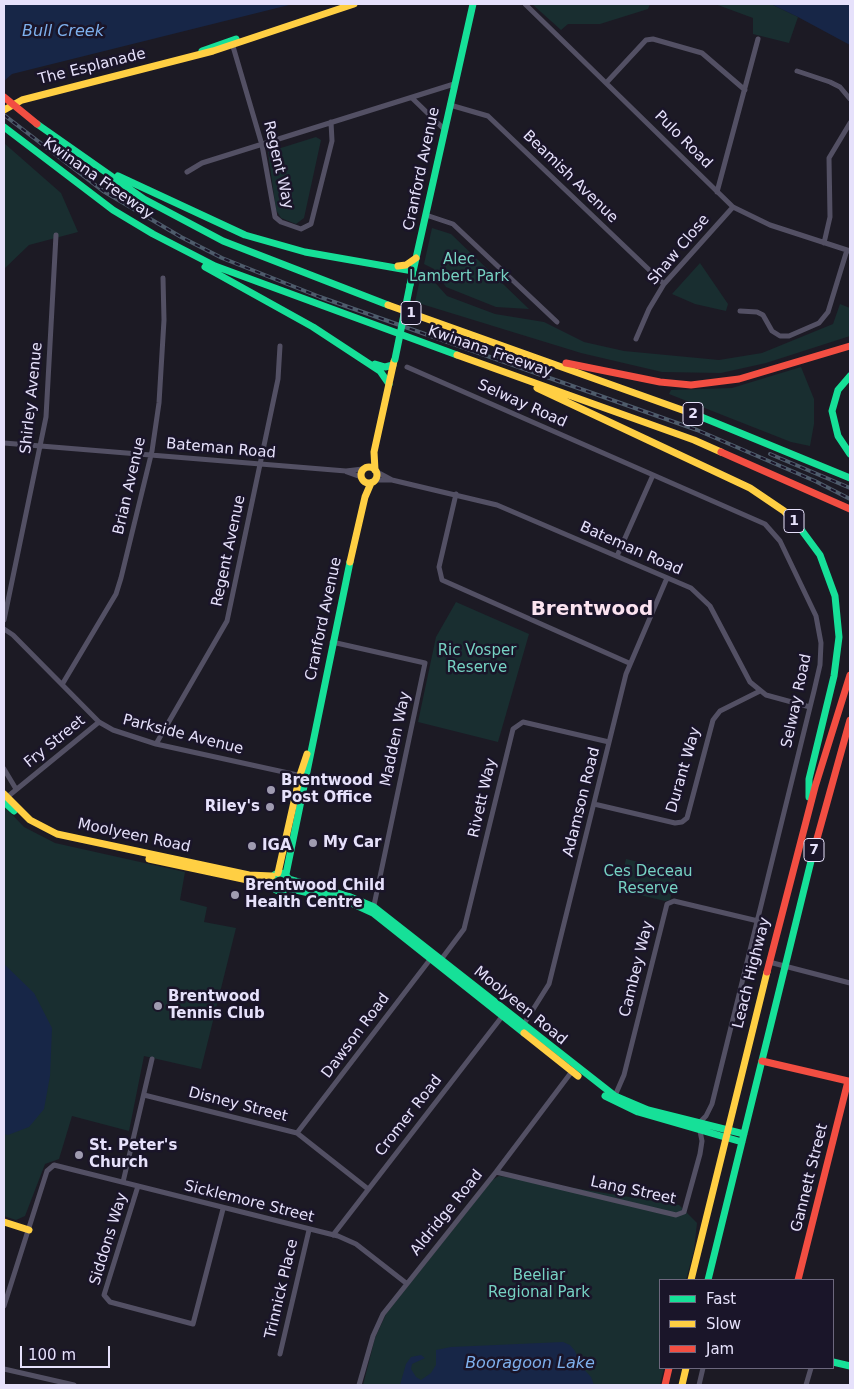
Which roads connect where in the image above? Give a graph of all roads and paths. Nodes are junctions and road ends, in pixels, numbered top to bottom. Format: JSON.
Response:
{"nodes":[{"id":1,"x":354,"y":4,"type":"edge"},
{"id":2,"x":525,"y":4,"type":"edge"},
{"id":3,"x":471,"y":6,"type":"edge"},
{"id":4,"x":758,"y":39,"type":"dead end"},
{"id":5,"x":232,"y":42,"type":"junction"},
{"id":6,"x":797,"y":71,"type":"dead end"},
{"id":7,"x":607,"y":82,"type":"junction"},
{"id":8,"x":454,"y":84,"type":"junction"},
{"id":9,"x":745,"y":90,"type":"junction"},
{"id":10,"x":4,"y":97,"type":"edge"},
{"id":11,"x":412,"y":98,"type":"junction"},
{"id":12,"x":850,"y":100,"type":"edge"},
{"id":13,"x":450,"y":105,"type":"junction"},
{"id":14,"x":4,"y":110,"type":"edge"},
{"id":15,"x":331,"y":122,"type":"junction"},
{"id":16,"x":850,"y":123,"type":"edge"},
{"id":17,"x":4,"y":127,"type":"edge"},
{"id":18,"x":444,"y":130,"type":"junction"},
{"id":19,"x":25,"y":144,"type":"junction"},
{"id":20,"x":262,"y":145,"type":"junction"},
{"id":21,"x":96,"y":165,"type":"junction"},
{"id":22,"x":188,"y":172,"type":"dead end"},
{"id":23,"x":717,"y":192,"type":"junction"},
{"id":24,"x":733,"y":207,"type":"junction"},
{"id":25,"x":426,"y":215,"type":"junction"},
{"id":26,"x":56,"y":235,"type":"dead end"},
{"id":27,"x":824,"y":242,"type":"junction"},
{"id":28,"x":848,"y":250,"type":"edge"},
{"id":29,"x":416,"y":258,"type":"junction"},
{"id":30,"x":390,"y":267,"type":"junction"},
{"id":31,"x":414,"y":271,"type":"junction"},
{"id":32,"x":163,"y":278,"type":"dead end"},
{"id":33,"x":664,"y":284,"type":"junction"},
{"id":34,"x":740,"y":311,"type":"dead end"},
{"id":35,"x":557,"y":322,"type":"dead end"},
{"id":36,"x":636,"y":339,"type":"dead end"},
{"id":37,"x":280,"y":346,"type":"dead end"},
{"id":38,"x":850,"y":346,"type":"edge"},
{"id":39,"x":534,"y":356,"type":"junction"},
{"id":40,"x":369,"y":362,"type":"junction"},
{"id":41,"x":394,"y":362,"type":"junction"},
{"id":42,"x":407,"y":367,"type":"dead end"},
{"id":43,"x":510,"y":374,"type":"junction"},
{"id":44,"x":850,"y":376,"type":"edge"},
{"id":45,"x":389,"y":384,"type":"junction"},
{"id":46,"x":4,"y":443,"type":"edge"},
{"id":47,"x":42,"y":447,"type":"junction"},
{"id":48,"x":374,"y":452,"type":"junction"},
{"id":49,"x":850,"y":454,"type":"edge"},
{"id":50,"x":151,"y":455,"type":"junction"},
{"id":51,"x":260,"y":464,"type":"junction"},
{"id":52,"x":376,"y":471,"type":"junction"},
{"id":53,"x":653,"y":475,"type":"junction"},
{"id":54,"x":367,"y":476,"type":"junction"},
{"id":55,"x":850,"y":478,"type":"edge"},
{"id":56,"x":392,"y":480,"type":"junction"},
{"id":57,"x":456,"y":494,"type":"junction"},
{"id":58,"x":850,"y":509,"type":"edge"},
{"id":59,"x":617,"y":556,"type":"junction"},
{"id":60,"x":667,"y":578,"type":"junction"},
{"id":61,"x":4,"y":620,"type":"edge"},
{"id":62,"x":4,"y":629,"type":"edge"},
{"id":63,"x":332,"y":642,"type":"junction"},
{"id":64,"x":629,"y":663,"type":"junction"},
{"id":65,"x":850,"y":675,"type":"edge"},
{"id":66,"x":62,"y":683,"type":"junction"},
{"id":67,"x":760,"y":691,"type":"junction"},
{"id":68,"x":848,"y":691,"type":"edge"},
{"id":69,"x":810,"y":707,"type":"junction"},
{"id":70,"x":850,"y":720,"type":"edge"},
{"id":71,"x":99,"y":722,"type":"junction"},
{"id":72,"x":848,"y":732,"type":"edge"},
{"id":73,"x":609,"y":742,"type":"junction"},
{"id":74,"x":156,"y":744,"type":"junction"},
{"id":75,"x":4,"y":769,"type":"edge"},
{"id":76,"x":302,"y":776,"type":"junction"},
{"id":77,"x":16,"y":789,"type":"junction"},
{"id":78,"x":5,"y":798,"type":"edge"},
{"id":79,"x":594,"y":804,"type":"junction"},
{"id":80,"x":810,"y":806,"type":"junction"},
{"id":81,"x":275,"y":874,"type":"junction"},
{"id":82,"x":287,"y":876,"type":"junction"},
{"id":83,"x":271,"y":885,"type":"junction"},
{"id":84,"x":287,"y":888,"type":"junction"},
{"id":85,"x":373,"y":910,"type":"junction"},
{"id":86,"x":758,"y":921,"type":"junction"},
{"id":87,"x":432,"y":956,"type":"junction"},
{"id":88,"x":439,"y":962,"type":"junction"},
{"id":89,"x":769,"y":962,"type":"junction"},
{"id":90,"x":785,"y":967,"type":"junction"},
{"id":91,"x":850,"y":983,"type":"edge"},
{"id":92,"x":504,"y":1014,"type":"junction"},
{"id":93,"x":521,"y":1027,"type":"junction"},
{"id":94,"x":152,"y":1059,"type":"dead end"},
{"id":95,"x":762,"y":1060,"type":"junction"},
{"id":96,"x":574,"y":1069,"type":"junction"},
{"id":97,"x":849,"y":1082,"type":"edge"},
{"id":98,"x":144,"y":1095,"type":"junction"},
{"id":99,"x":613,"y":1098,"type":"junction"},
{"id":100,"x":699,"y":1123,"type":"junction"},
{"id":101,"x":728,"y":1130,"type":"junction"},
{"id":102,"x":700,"y":1131,"type":"junction"},
{"id":103,"x":297,"y":1133,"type":"junction"},
{"id":104,"x":744,"y":1134,"type":"junction"},
{"id":105,"x":726,"y":1138,"type":"junction"},
{"id":106,"x":742,"y":1142,"type":"junction"},
{"id":107,"x":496,"y":1172,"type":"junction"},
{"id":108,"x":123,"y":1182,"type":"junction"},
{"id":109,"x":138,"y":1186,"type":"junction"},
{"id":110,"x":368,"y":1189,"type":"junction"},
{"id":111,"x":224,"y":1209,"type":"junction"},
{"id":112,"x":4,"y":1222,"type":"edge"},
{"id":113,"x":28,"y":1230,"type":"junction"},
{"id":114,"x":309,"y":1230,"type":"junction"},
{"id":115,"x":333,"y":1235,"type":"junction"},
{"id":116,"x":691,"y":1279,"type":"edge"},
{"id":117,"x":708,"y":1279,"type":"edge"},
{"id":118,"x":798,"y":1279,"type":"edge"},
{"id":119,"x":406,"y":1283,"type":"junction"},
{"id":120,"x":4,"y":1306,"type":"edge"},
{"id":121,"x":280,"y":1354,"type":"dead end"},
{"id":122,"x":834,"y":1362,"type":"edge"},
{"id":123,"x":850,"y":1366,"type":"edge"},
{"id":124,"x":4,"y":1369,"type":"edge"},
{"id":125,"x":669,"y":1369,"type":"edge"},
{"id":126,"x":686,"y":1369,"type":"edge"},
{"id":127,"x":703,"y":1369,"type":"edge"},
{"id":128,"x":811,"y":1369,"type":"edge"},
{"id":129,"x":74,"y":1385,"type":"edge"},
{"id":130,"x":359,"y":1385,"type":"edge"},
{"id":131,"x":665,"y":1385,"type":"edge"},
{"id":132,"x":682,"y":1385,"type":"edge"},
{"id":133,"x":698,"y":1385,"type":"edge"},
{"id":134,"x":806,"y":1385,"type":"edge"}],
"edges":[{"from":1,"to":5,"type":"main road","name":"The Esplanade"},
{"from":2,"to":7,"type":"street","name":"Pulo Road"},
{"from":3,"to":8,"type":"main road","name":"Cranford Avenue"},
{"from":4,"to":9,"type":"street"},
{"from":5,"to":14,"type":"main road","name":"The Esplanade"},
{"from":5,"to":20,"type":"street","name":"Regent Way"},
{"from":6,"to":12,"type":"street"},
{"from":7,"to":9,"type":"street"},
{"from":7,"to":23,"type":"street","name":"Pulo Road"},
{"from":8,"to":11,"type":"street"},
{"from":8,"to":13,"type":"main road","name":"Cranford Avenue"},
{"from":9,"to":23,"type":"street"},
{"from":10,"to":21,"type":"main road","name":"Kwinana Freeway","number":"1","bridge":true},
{"from":11,"to":15,"type":"street"},
{"from":11,"to":18,"type":"street"},
{"from":13,"to":18,"type":"main road","name":"Cranford Avenue"},
{"from":13,"to":33,"type":"street","name":"Beamish Avenue"},
{"from":15,"to":20,"type":"street"},
{"from":15,"to":20,"type":"street","name":"Regent Way"},
{"from":16,"to":27,"type":"street"},
{"from":17,"to":19,"type":"main road","name":"Kwinana Freeway","number":"1"},
{"from":18,"to":25,"type":"main road","name":"Cranford Avenue"},
{"from":19,"to":40,"type":"main road"},
{"from":19,"to":43,"type":"main road","name":"Kwinana Freeway","number":"1"},
{"from":20,"to":22,"type":"street"},
{"from":21,"to":30,"type":"main road"},
{"from":21,"to":39,"type":"main road","name":"Kwinana Freeway","number":"1"},
{"from":23,"to":24,"type":"street","name":"Pulo Road"},
{"from":24,"to":27,"type":"street","name":"Pulo Road"},
{"from":24,"to":33,"type":"street","name":"Shaw Close"},
{"from":25,"to":29,"type":"main road","name":"Cranford Avenue"},
{"from":25,"to":35,"type":"street"},
{"from":26,"to":47,"type":"street","name":"Shirley Avenue"},
{"from":27,"to":28,"type":"street","name":"Pulo Road"},
{"from":28,"to":34,"type":"street"},
{"from":29,"to":30,"type":"main road"},
{"from":29,"to":31,"type":"main road","name":"Cranford Avenue"},
{"from":30,"to":31,"type":"main road"},
{"from":31,"to":41,"type":"main road","name":"Cranford Avenue","bridge":true},
{"from":32,"to":50,"type":"street","name":"Brian Avenue"},
{"from":33,"to":36,"type":"street","name":"Shaw Close"},
{"from":37,"to":51,"type":"street","name":"Regent Avenue"},
{"from":38,"to":39,"type":"main road","number":"1"},
{"from":39,"to":55,"type":"main road","name":"Kwinana Freeway","number":"2"},
{"from":40,"to":41,"type":"main road"},
{"from":40,"to":45,"type":"main road"},
{"from":41,"to":45,"type":"main road","name":"Cranford Avenue"},
{"from":42,"to":53,"type":"street","name":"Selway Road"},
{"from":43,"to":58,"type":"main road","name":"Kwinana Freeway","number":"2"},
{"from":43,"to":80,"type":"main road","number":"1"},
{"from":44,"to":49,"type":"main road"},
{"from":45,"to":48,"type":"main road","name":"Cranford Avenue"},
{"from":46,"to":47,"type":"street","name":"Bateman Road"},
{"from":47,"to":50,"type":"street","name":"Bateman Road"},
{"from":47,"to":61,"type":"street","name":"Shirley Avenue"},
{"from":48,"to":52,"type":"main road","name":"Cranford Avenue"},
{"from":48,"to":54,"type":"main road","name":"Cranford Avenue"},
{"from":50,"to":51,"type":"street","name":"Bateman Road"},
{"from":50,"to":66,"type":"street","name":"Brian Avenue"},
{"from":51,"to":54,"type":"street","name":"Bateman Road"},
{"from":51,"to":74,"type":"street","name":"Regent Avenue"},
{"from":52,"to":54,"type":"main road"},
{"from":52,"to":54,"type":"main road","name":"Cranford Avenue"},
{"from":52,"to":56,"type":"street","name":"Bateman Road"},
{"from":53,"to":59,"type":"street"},
{"from":53,"to":69,"type":"street","name":"Selway Road"},
{"from":54,"to":56,"type":"street","name":"Bateman Road"},
{"from":54,"to":63,"type":"main road","name":"Cranford Avenue"},
{"from":56,"to":57,"type":"street","name":"Bateman Road"},
{"from":57,"to":59,"type":"street","name":"Bateman Road"},
{"from":57,"to":64,"type":"street"},
{"from":59,"to":60,"type":"street","name":"Bateman Road"},
{"from":60,"to":64,"type":"street","name":"Adamson Road"},
{"from":60,"to":67,"type":"street","name":"Bateman Road"},
{"from":62,"to":66,"type":"street","name":"Parkside Avenue"},
{"from":63,"to":76,"type":"main road","name":"Cranford Avenue"},
{"from":63,"to":85,"type":"street","name":"Madden Way"},
{"from":64,"to":73,"type":"street","name":"Adamson Road"},
{"from":65,"to":68,"type":"main road","name":"Leach Highway","number":"7"},
{"from":66,"to":71,"type":"street","name":"Parkside Avenue"},
{"from":67,"to":69,"type":"street","name":"Bateman Road"},
{"from":67,"to":79,"type":"street","name":"Durant Way"},
{"from":68,"to":80,"type":"main road","name":"Leach Highway","number":"7"},
{"from":69,"to":86,"type":"street","name":"Selway Road"},
{"from":70,"to":72,"type":"main road","name":"Leach Highway","number":"7"},
{"from":71,"to":74,"type":"street","name":"Parkside Avenue"},
{"from":71,"to":77,"type":"street","name":"Fry Street"},
{"from":72,"to":90,"type":"main road","name":"Leach Highway","number":"7"},
{"from":73,"to":79,"type":"street","name":"Adamson Road"},
{"from":73,"to":88,"type":"street","name":"Rivett Way"},
{"from":74,"to":76,"type":"street","name":"Parkside Avenue"},
{"from":75,"to":77,"type":"street"},
{"from":76,"to":81,"type":"main road","name":"Cranford Avenue"},
{"from":76,"to":82,"type":"main road","name":"Cranford Avenue"},
{"from":77,"to":78,"type":"street","name":"Fry Street"},
{"from":78,"to":81,"type":"main road","name":"Moolyeen Road"},
{"from":78,"to":83,"type":"main road","name":"Moolyeen Road"},
{"from":79,"to":93,"type":"street","name":"Adamson Road"},
{"from":80,"to":89,"type":"main road","name":"Leach Highway","number":"7"},
{"from":81,"to":82,"type":"main road","name":"Moolyeen Road"},
{"from":81,"to":83,"type":"main road"},
{"from":82,"to":84,"type":"main road"},
{"from":82,"to":85,"type":"main road","name":"Moolyeen Road"},
{"from":83,"to":84,"type":"main road","name":"Moolyeen Road"},
{"from":84,"to":85,"type":"main road","name":"Moolyeen Road"},
{"from":85,"to":87,"type":"main road","name":"Moolyeen Road"},
{"from":86,"to":99,"type":"street","name":"Cambey Way"},
{"from":86,"to":100,"type":"street","name":"Selway Road"},
{"from":87,"to":88,"type":"main road","name":"Moolyeen Road"},
{"from":87,"to":103,"type":"street","name":"Dawson Road"},
{"from":88,"to":92,"type":"main road","name":"Moolyeen Road"},
{"from":89,"to":90,"type":"street"},
{"from":89,"to":101,"type":"main road","name":"Leach Highway","number":"7"},
{"from":90,"to":91,"type":"street"},
{"from":90,"to":95,"type":"main road","name":"Leach Highway","number":"7"},
{"from":92,"to":93,"type":"main road","name":"Moolyeen Road"},
{"from":92,"to":110,"type":"street","name":"Cromer Road"},
{"from":93,"to":96,"type":"main road","name":"Moolyeen Road"},
{"from":94,"to":98,"type":"street"},
{"from":95,"to":97,"type":"main road"},
{"from":95,"to":104,"type":"main road","name":"Leach Highway","number":"7"},
{"from":96,"to":99,"type":"main road","name":"Moolyeen Road"},
{"from":96,"to":107,"type":"street","name":"Aldridge Road"},
{"from":97,"to":118,"type":"main road","name":"Gannett Street"},
{"from":98,"to":103,"type":"street","name":"Disney Street"},
{"from":98,"to":108,"type":"street"},
{"from":99,"to":100,"type":"main road","name":"Moolyeen Road"},
{"from":99,"to":102,"type":"main road","name":"Moolyeen Road"},
{"from":100,"to":101,"type":"main road","name":"Moolyeen Road"},
{"from":101,"to":104,"type":"main road","name":"Moolyeen Road"},
{"from":101,"to":105,"type":"main road","name":"Leach Highway","number":"7"},
{"from":102,"to":105,"type":"main road","name":"Moolyeen Road"},
{"from":102,"to":107,"type":"street","name":"Lang Street"},
{"from":103,"to":110,"type":"street","name":"Disney Street"},
{"from":104,"to":106,"type":"main road","name":"Leach Highway","number":"7"},
{"from":105,"to":106,"type":"main road","name":"Moolyeen Road"},
{"from":105,"to":116,"type":"main road","name":"Leach Highway","number":"7"},
{"from":106,"to":117,"type":"main road","name":"Leach Highway","number":"7"},
{"from":107,"to":119,"type":"street","name":"Aldridge Road"},
{"from":108,"to":109,"type":"street","name":"Sicklemore Street"},
{"from":108,"to":113,"type":"street","name":"Sicklemore Street"},
{"from":109,"to":111,"type":"street","name":"Sicklemore Street"},
{"from":109,"to":111,"type":"street","name":"Siddons Way"},
{"from":110,"to":115,"type":"street","name":"Cromer Road"},
{"from":111,"to":114,"type":"street","name":"Sicklemore Street"},
{"from":112,"to":113,"type":"main road"},
{"from":113,"to":120,"type":"street"},
{"from":114,"to":115,"type":"street","name":"Sicklemore Street"},
{"from":114,"to":121,"type":"street","name":"Trinnick Place"},
{"from":115,"to":119,"type":"street","name":"Sicklemore Street"},
{"from":119,"to":130,"type":"street","name":"Aldridge Road"},
{"from":122,"to":123,"type":"main road"},
{"from":124,"to":129,"type":"street"},
{"from":125,"to":131,"type":"main road"},
{"from":126,"to":132,"type":"main road"},
{"from":127,"to":133,"type":"street"},
{"from":128,"to":134,"type":"street"}]}
